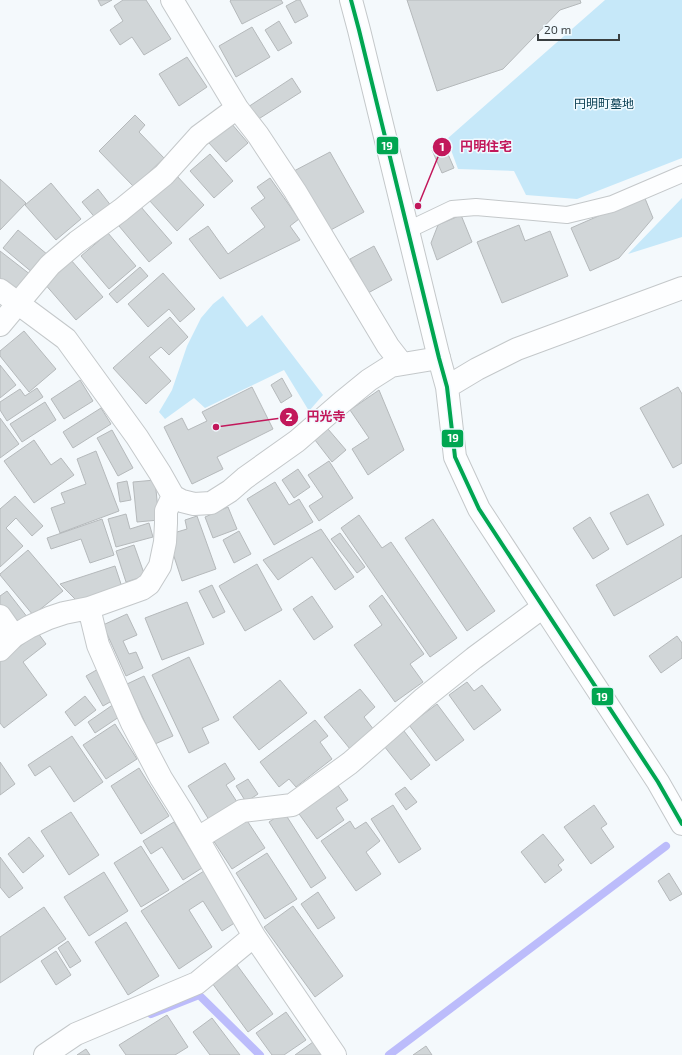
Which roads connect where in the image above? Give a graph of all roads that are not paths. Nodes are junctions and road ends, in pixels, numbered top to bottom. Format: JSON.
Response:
{"nodes":[{"id":1,"x":172,"y":0,"type":"edge"},
{"id":2,"x":351,"y":0,"type":"edge"},
{"id":3,"x":237,"y":108,"type":"junction"},
{"id":4,"x":682,"y":174,"type":"edge"},
{"id":5,"x":408,"y":230,"type":"junction"},
{"id":6,"x":682,"y":288,"type":"edge"},
{"id":7,"x":0,"y":290,"type":"edge"},
{"id":8,"x":19,"y":303,"type":"junction"},
{"id":9,"x":0,"y":325,"type":"edge"},
{"id":10,"x":439,"y":358,"type":"junction"},
{"id":11,"x":402,"y":364,"type":"junction"},
{"id":12,"x":447,"y":387,"type":"junction"},
{"id":13,"x":173,"y":496,"type":"junction"},
{"id":14,"x":543,"y":607,"type":"junction"},
{"id":15,"x":89,"y":608,"type":"junction"},
{"id":16,"x":0,"y":616,"type":"edge"},
{"id":17,"x":7,"y":643,"type":"edge"},
{"id":18,"x":682,"y":824,"type":"edge"},
{"id":19,"x":198,"y":838,"type":"junction"},
{"id":20,"x":254,"y":936,"type":"junction"},
{"id":21,"x":45,"y":1055,"type":"edge"},
{"id":22,"x":335,"y":1055,"type":"edge"}],
"edges":[{"from":1,"to":3,"type":"street"},
{"from":2,"to":5,"type":"street"},
{"from":3,"to":8,"type":"street"},
{"from":3,"to":11,"type":"street"},
{"from":4,"to":5,"type":"lane"},
{"from":5,"to":10,"type":"street"},
{"from":6,"to":12,"type":"street"},
{"from":7,"to":8,"type":"street"},
{"from":8,"to":9,"type":"street"},
{"from":8,"to":13,"type":"street"},
{"from":10,"to":11,"type":"street"},
{"from":10,"to":12,"type":"street"},
{"from":11,"to":13,"type":"street"},
{"from":12,"to":14,"type":"street"},
{"from":13,"to":15,"type":"street"},
{"from":14,"to":18,"type":"street"},
{"from":14,"to":19,"type":"street"},
{"from":15,"to":17,"type":"street"},
{"from":15,"to":19,"type":"street"},
{"from":16,"to":17,"type":"street"},
{"from":19,"to":20,"type":"street"},
{"from":20,"to":21,"type":"street"},
{"from":20,"to":22,"type":"street"}]}
